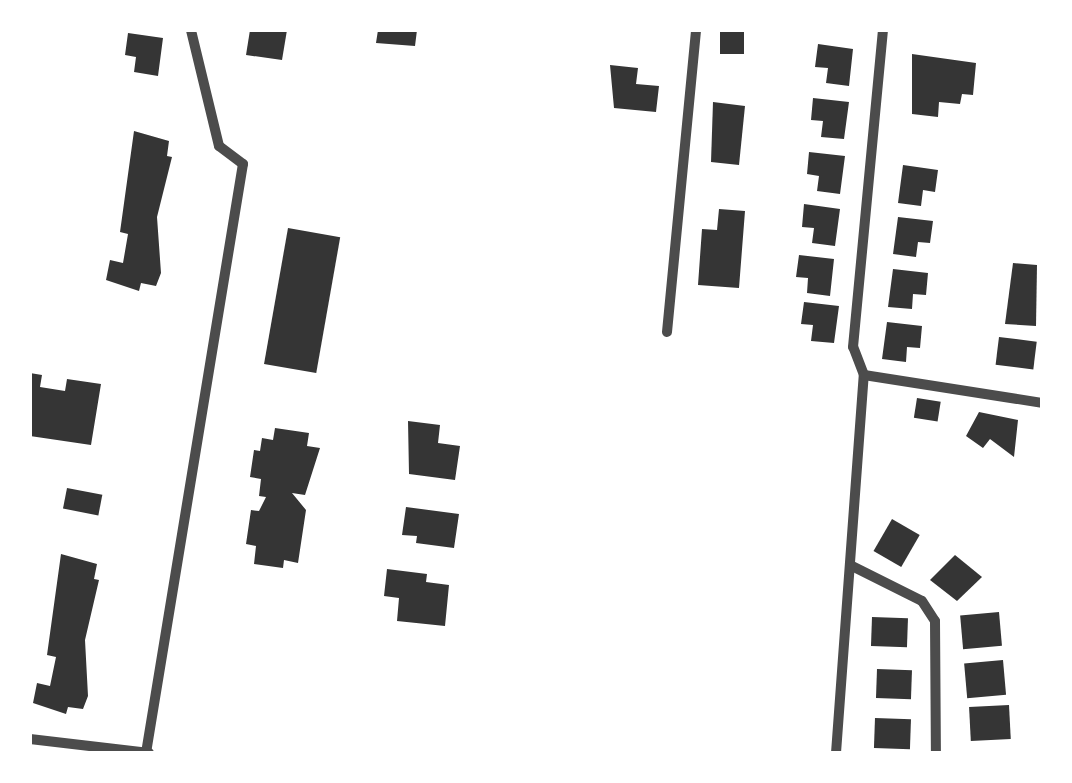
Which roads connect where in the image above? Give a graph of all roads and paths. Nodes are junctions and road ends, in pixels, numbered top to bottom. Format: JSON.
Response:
{"nodes":[{"id":1,"x":191,"y":30,"type":"edge"},
{"id":2,"x":696,"y":30,"type":"edge"},
{"id":3,"x":883,"y":30,"type":"edge"},
{"id":4,"x":668,"y":332,"type":"dead end"},
{"id":5,"x":864,"y":376,"type":"junction"},
{"id":6,"x":1042,"y":403,"type":"edge"},
{"id":7,"x":850,"y":565,"type":"junction"},
{"id":8,"x":30,"y":739,"type":"edge"},
{"id":9,"x":148,"y":753,"type":"edge"},
{"id":10,"x":836,"y":753,"type":"edge"},
{"id":11,"x":936,"y":753,"type":"edge"}],
"edges":[{"from":1,"to":9,"type":"street"},
{"from":2,"to":4,"type":"street"},
{"from":3,"to":5,"type":"street"},
{"from":5,"to":6,"type":"street"},
{"from":5,"to":7,"type":"street"},
{"from":7,"to":10,"type":"street"},
{"from":7,"to":11,"type":"street"},
{"from":8,"to":9,"type":"street"}]}
